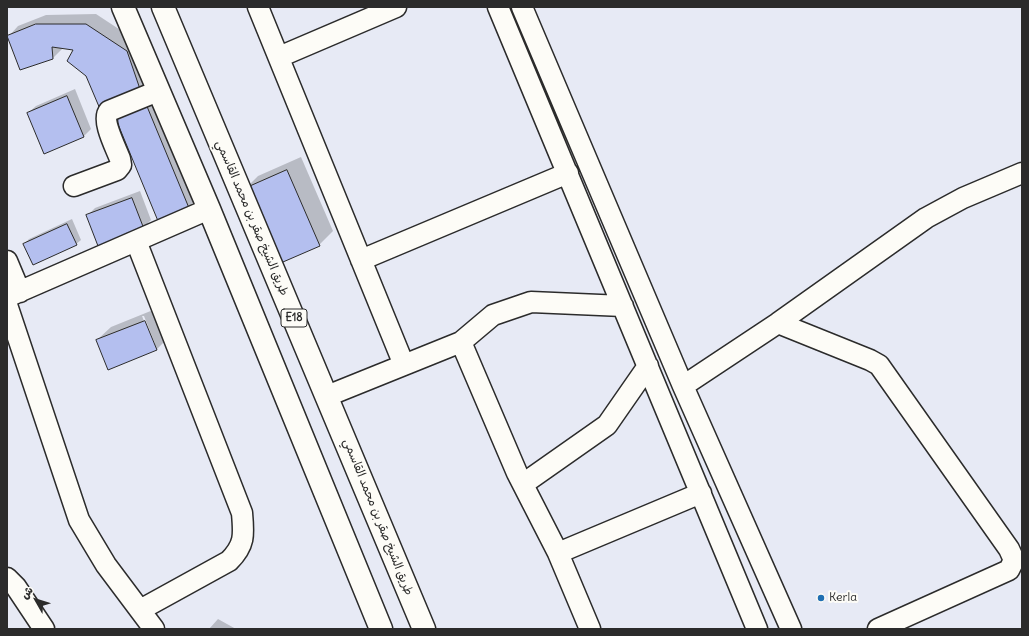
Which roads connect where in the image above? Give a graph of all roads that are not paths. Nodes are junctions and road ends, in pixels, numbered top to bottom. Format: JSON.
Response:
{"nodes":[{"id":1,"x":123,"y":7,"type":"edge"},
{"id":2,"x":163,"y":7,"type":"edge"},
{"id":3,"x":258,"y":7,"type":"edge"},
{"id":4,"x":396,"y":7,"type":"edge"},
{"id":5,"x":498,"y":7,"type":"edge"},
{"id":6,"x":522,"y":7,"type":"edge"},
{"id":7,"x":278,"y":57,"type":"junction"},
{"id":8,"x":158,"y":90,"type":"junction"},
{"id":9,"x":568,"y":173,"type":"junction"},
{"id":10,"x":1022,"y":173,"type":"edge"},
{"id":11,"x":74,"y":186,"type":"dead end"},
{"id":12,"x":209,"y":210,"type":"junction"},
{"id":13,"x":136,"y":241,"type":"junction"},
{"id":14,"x":361,"y":260,"type":"junction"},
{"id":15,"x":7,"y":261,"type":"edge"},
{"id":16,"x":11,"y":298,"type":"edge"},
{"id":17,"x":623,"y":306,"type":"junction"},
{"id":18,"x":778,"y":323,"type":"junction"},
{"id":19,"x":462,"y":342,"type":"junction"},
{"id":20,"x":404,"y":365,"type":"junction"},
{"id":21,"x":648,"y":366,"type":"junction"},
{"id":22,"x":683,"y":386,"type":"junction"},
{"id":23,"x":328,"y":396,"type":"junction"},
{"id":24,"x":523,"y":484,"type":"junction"},
{"id":25,"x":700,"y":494,"type":"junction"},
{"id":26,"x":558,"y":553,"type":"junction"},
{"id":27,"x":7,"y":578,"type":"edge"},
{"id":28,"x":140,"y":610,"type":"junction"},
{"id":29,"x":913,"y":622,"type":"edge"},
{"id":30,"x":44,"y":629,"type":"edge"},
{"id":31,"x":154,"y":629,"type":"edge"},
{"id":32,"x":381,"y":629,"type":"edge"},
{"id":33,"x":424,"y":629,"type":"edge"},
{"id":34,"x":590,"y":629,"type":"edge"},
{"id":35,"x":756,"y":629,"type":"edge"},
{"id":36,"x":791,"y":629,"type":"edge"},
{"id":37,"x":878,"y":629,"type":"edge"}],
"edges":[{"from":1,"to":8,"type":"highway"},
{"from":2,"to":23,"type":"highway","name":"طريق الشيخ صقر بن محمد القاسمي","number":"E18"},
{"from":3,"to":7,"type":"street"},
{"from":4,"to":7,"type":"street"},
{"from":5,"to":9,"type":"street"},
{"from":6,"to":22,"type":"street"},
{"from":7,"to":14,"type":"street"},
{"from":8,"to":11,"type":"street"},
{"from":8,"to":12,"type":"highway"},
{"from":9,"to":14,"type":"street"},
{"from":9,"to":17,"type":"street"},
{"from":10,"to":18,"type":"street"},
{"from":12,"to":13,"type":"street"},
{"from":12,"to":32,"type":"highway"},
{"from":13,"to":16,"type":"street"},
{"from":13,"to":28,"type":"street"},
{"from":14,"to":20,"type":"street"},
{"from":15,"to":16,"type":"street"},
{"from":16,"to":28,"type":"street"},
{"from":17,"to":19,"type":"street"},
{"from":17,"to":21,"type":"street"},
{"from":18,"to":22,"type":"street"},
{"from":18,"to":29,"type":"street"},
{"from":19,"to":20,"type":"street"},
{"from":19,"to":24,"type":"street"},
{"from":20,"to":23,"type":"street"},
{"from":21,"to":24,"type":"street"},
{"from":21,"to":25,"type":"street"},
{"from":22,"to":36,"type":"street"},
{"from":23,"to":33,"type":"highway","name":"طريق الشيخ صقر بن محمد القاسمي","number":"E18"},
{"from":24,"to":26,"type":"street"},
{"from":25,"to":26,"type":"street"},
{"from":25,"to":35,"type":"street"},
{"from":26,"to":34,"type":"street"},
{"from":27,"to":30,"type":"street"},
{"from":28,"to":31,"type":"street"},
{"from":29,"to":37,"type":"street"}]}
